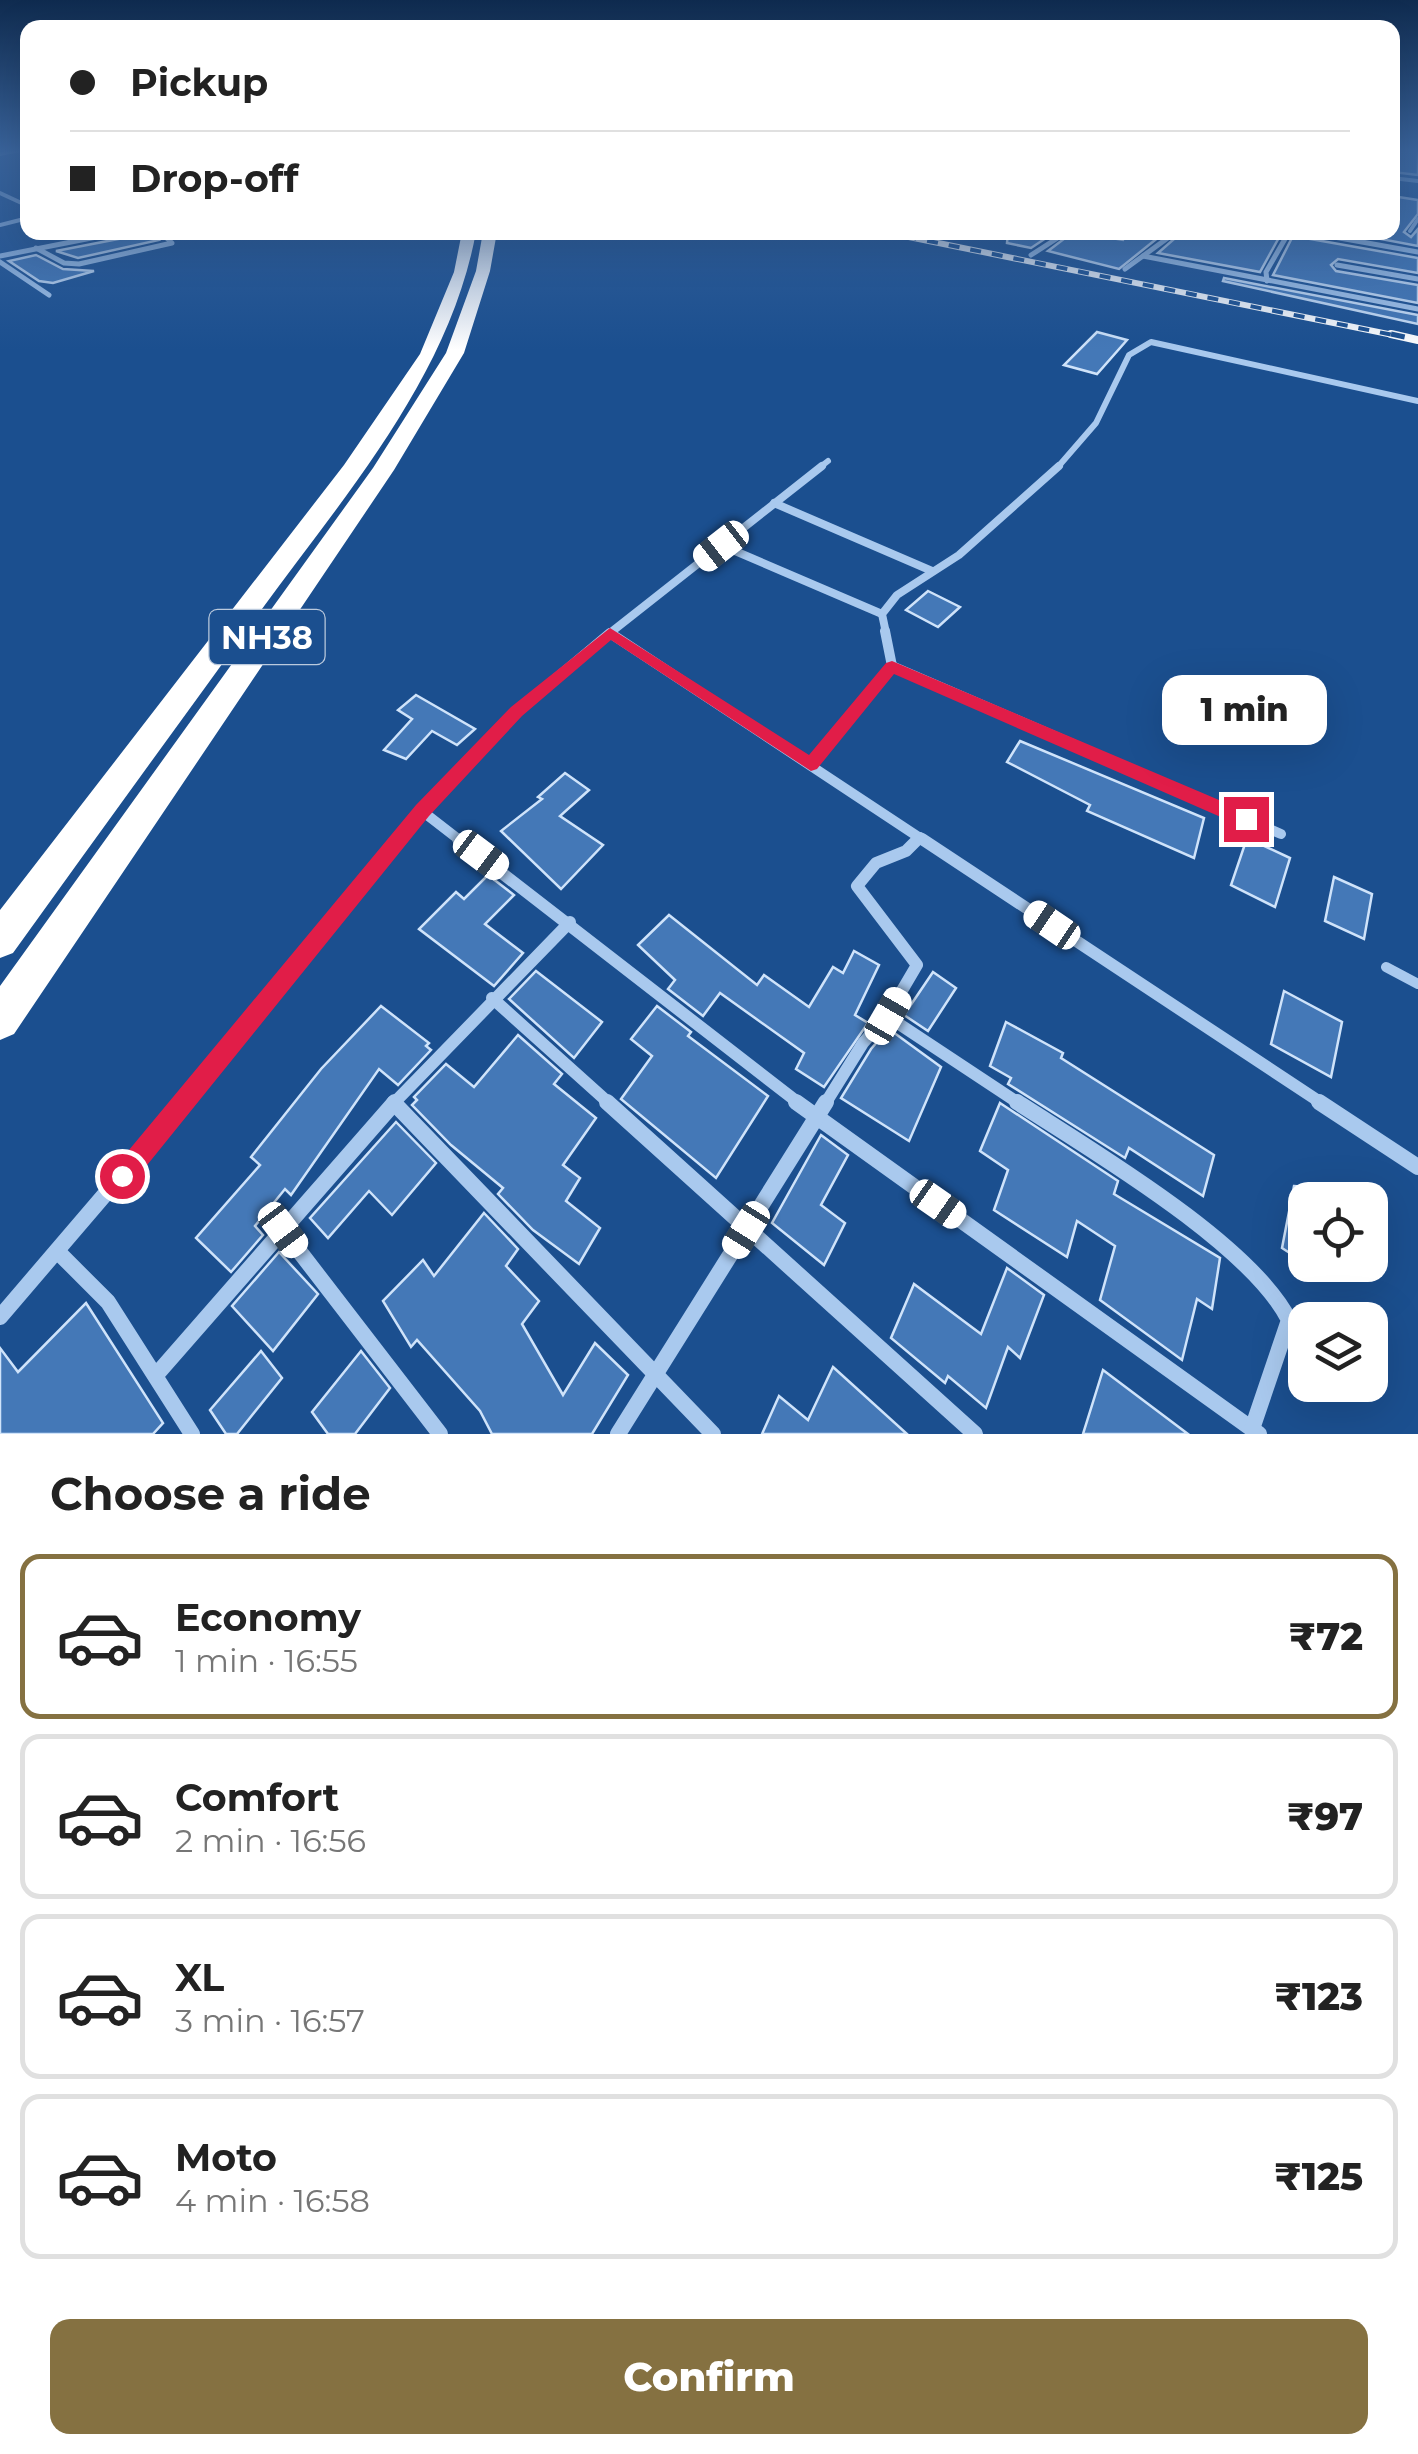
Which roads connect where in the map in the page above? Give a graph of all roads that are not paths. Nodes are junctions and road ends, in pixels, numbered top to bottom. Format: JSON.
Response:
{"nodes":[{"id":1,"x":1418,"y":219,"type":"edge"},
{"id":2,"x":1410,"y":231,"type":"dead end"},
{"id":3,"x":81,"y":240,"type":"edge"},
{"id":4,"x":169,"y":240,"type":"edge"},
{"id":5,"x":468,"y":240,"type":"edge"},
{"id":6,"x":489,"y":240,"type":"edge"},
{"id":7,"x":1054,"y":240,"type":"edge"},
{"id":8,"x":1164,"y":240,"type":"edge"},
{"id":9,"x":1284,"y":240,"type":"edge"},
{"id":10,"x":1354,"y":240,"type":"edge"},
{"id":11,"x":36,"y":248,"type":"junction"},
{"id":12,"x":1418,"y":252,"type":"edge"},
{"id":13,"x":1031,"y":255,"type":"dead end"},
{"id":14,"x":1142,"y":256,"type":"junction"},
{"id":15,"x":2,"y":263,"type":"edge"},
{"id":16,"x":1337,"y":264,"type":"dead end"},
{"id":17,"x":1125,"y":268,"type":"dead end"},
{"id":18,"x":1418,"y":279,"type":"edge"},
{"id":19,"x":1267,"y":281,"type":"junction"},
{"id":20,"x":49,"y":295,"type":"dead end"},
{"id":21,"x":1418,"y":309,"type":"edge"},
{"id":22,"x":1418,"y":401,"type":"edge"},
{"id":23,"x":828,"y":460,"type":"dead end"},
{"id":24,"x":774,"y":503,"type":"junction"},
{"id":25,"x":721,"y":546,"type":"junction"},
{"id":26,"x":932,"y":571,"type":"junction"},
{"id":27,"x":882,"y":614,"type":"junction"},
{"id":28,"x":610,"y":633,"type":"junction"},
{"id":29,"x":892,"y":666,"type":"junction"},
{"id":30,"x":811,"y":764,"type":"junction"},
{"id":31,"x":422,"y":811,"type":"junction"},
{"id":32,"x":1281,"y":834,"type":"dead end"},
{"id":33,"x":920,"y":836,"type":"junction"},
{"id":34,"x":570,"y":922,"type":"junction"},
{"id":35,"x":0,"y":940,"type":"edge"},
{"id":36,"x":1386,"y":967,"type":"dead end"},
{"id":37,"x":1418,"y":984,"type":"edge"},
{"id":38,"x":492,"y":998,"type":"junction"},
{"id":39,"x":888,"y":1016,"type":"junction"},
{"id":40,"x":0,"y":1020,"type":"edge"},
{"id":41,"x":394,"y":1103,"type":"junction"},
{"id":42,"x":816,"y":1118,"type":"junction"},
{"id":43,"x":1418,"y":1167,"type":"edge"},
{"id":44,"x":283,"y":1230,"type":"junction"},
{"id":45,"x":746,"y":1230,"type":"junction"},
{"id":46,"x":57,"y":1251,"type":"junction"},
{"id":47,"x":0,"y":1317,"type":"edge"},
{"id":48,"x":655,"y":1373,"type":"junction"},
{"id":49,"x":156,"y":1374,"type":"junction"},
{"id":50,"x":1256,"y":1432,"type":"edge"},
{"id":51,"x":192,"y":1434,"type":"edge"},
{"id":52,"x":440,"y":1434,"type":"edge"},
{"id":53,"x":618,"y":1434,"type":"edge"},
{"id":54,"x":712,"y":1434,"type":"edge"},
{"id":55,"x":975,"y":1434,"type":"edge"}],
"edges":[{"from":1,"to":2,"type":"street"},
{"from":3,"to":11,"type":"street"},
{"from":4,"to":11,"type":"street"},
{"from":5,"to":35,"type":"highway","number":"NH38"},
{"from":6,"to":40,"type":"highway","number":"NH38"},
{"from":7,"to":13,"type":"street"},
{"from":8,"to":14,"type":"street"},
{"from":9,"to":19,"type":"street"},
{"from":10,"to":12,"type":"street"},
{"from":11,"to":15,"type":"street"},
{"from":14,"to":17,"type":"street"},
{"from":14,"to":19,"type":"street"},
{"from":15,"to":20,"type":"street"},
{"from":16,"to":18,"type":"street"},
{"from":19,"to":21,"type":"street"},
{"from":22,"to":26,"type":"street"},
{"from":23,"to":24,"type":"street"},
{"from":24,"to":25,"type":"street"},
{"from":24,"to":26,"type":"street"},
{"from":25,"to":27,"type":"street"},
{"from":25,"to":28,"type":"street"},
{"from":26,"to":27,"type":"street"},
{"from":27,"to":29,"type":"street"},
{"from":28,"to":30,"type":"street"},
{"from":28,"to":31,"type":"street"},
{"from":29,"to":30,"type":"street"},
{"from":29,"to":32,"type":"street"},
{"from":30,"to":33,"type":"street"},
{"from":31,"to":34,"type":"street"},
{"from":31,"to":46,"type":"street"},
{"from":33,"to":39,"type":"street"},
{"from":33,"to":43,"type":"street"},
{"from":34,"to":38,"type":"street"},
{"from":34,"to":42,"type":"street"},
{"from":36,"to":37,"type":"lane"},
{"from":38,"to":41,"type":"street"},
{"from":38,"to":45,"type":"street"},
{"from":39,"to":42,"type":"street"},
{"from":39,"to":50,"type":"street"},
{"from":41,"to":44,"type":"street"},
{"from":41,"to":48,"type":"street"},
{"from":42,"to":45,"type":"street"},
{"from":42,"to":50,"type":"street"},
{"from":44,"to":49,"type":"street"},
{"from":44,"to":52,"type":"street"},
{"from":45,"to":48,"type":"street"},
{"from":45,"to":55,"type":"street"},
{"from":46,"to":47,"type":"street"},
{"from":46,"to":49,"type":"street"},
{"from":48,"to":53,"type":"street"},
{"from":48,"to":54,"type":"street"},
{"from":49,"to":51,"type":"street"}]}
